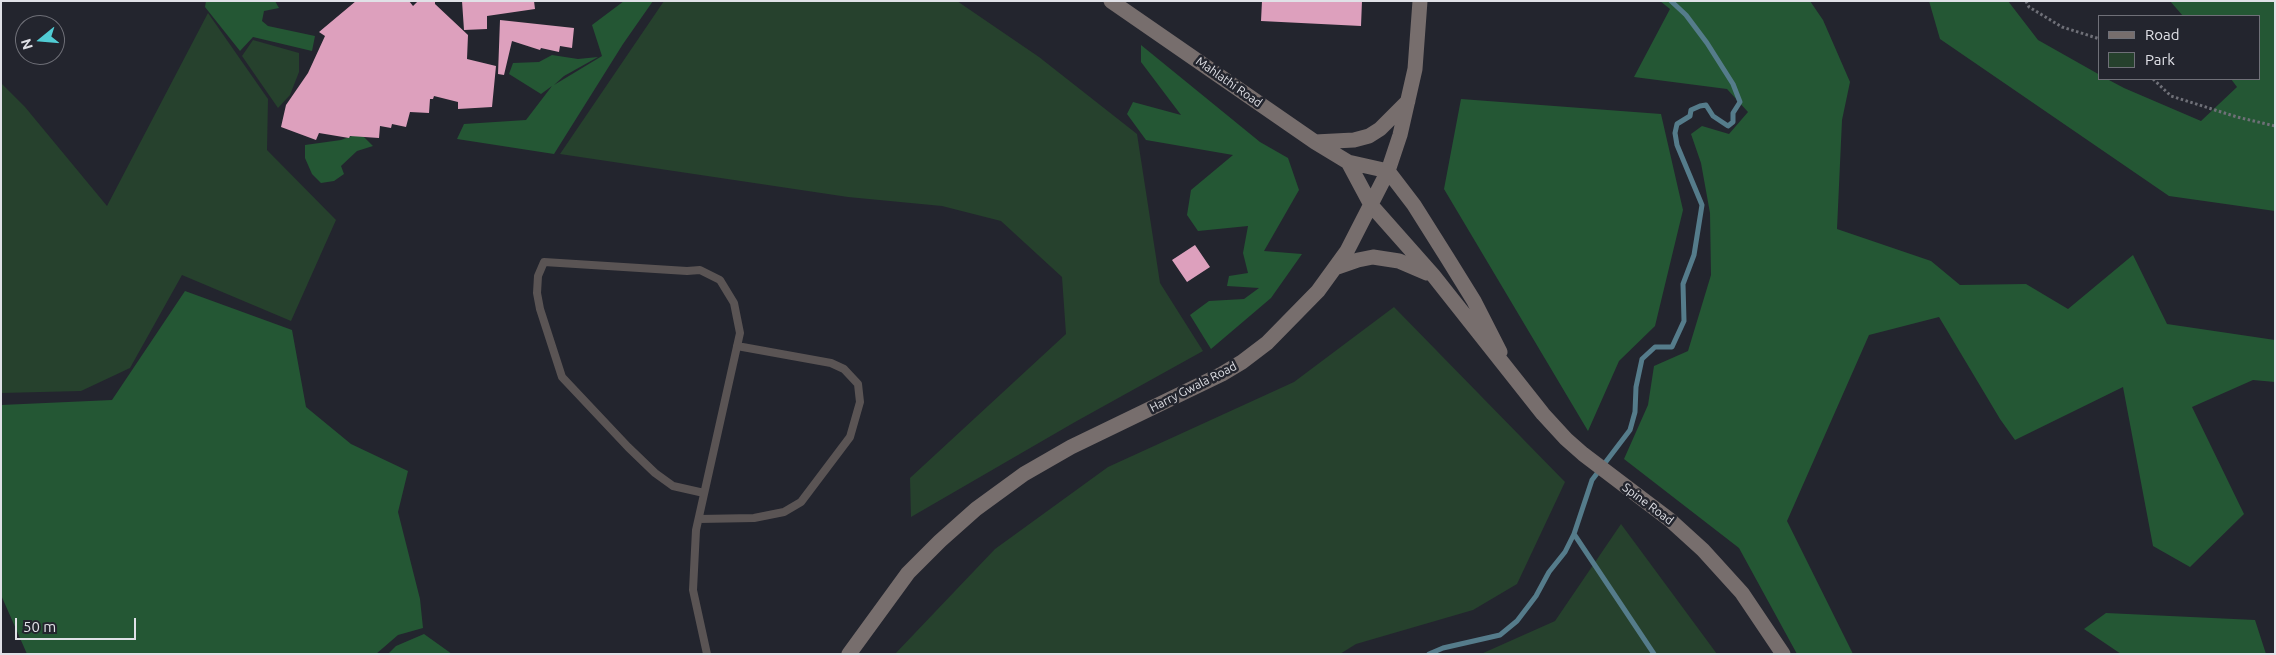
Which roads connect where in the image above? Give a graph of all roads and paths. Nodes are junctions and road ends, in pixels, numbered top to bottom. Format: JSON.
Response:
{"nodes":[{"id":1,"x":1111,"y":1,"type":"edge"},
{"id":2,"x":1420,"y":1,"type":"edge"},
{"id":3,"x":2026,"y":1,"type":"edge"},
{"id":4,"x":2098,"y":38,"type":"edge"},
{"id":5,"x":2154,"y":80,"type":"edge"},
{"id":6,"x":1408,"y":101,"type":"junction"},
{"id":7,"x":2275,"y":126,"type":"edge"},
{"id":8,"x":1315,"y":142,"type":"junction"},
{"id":9,"x":1348,"y":162,"type":"junction"},
{"id":10,"x":1388,"y":171,"type":"junction"},
{"id":11,"x":1371,"y":205,"type":"junction"},
{"id":12,"x":1335,"y":268,"type":"junction"},
{"id":13,"x":1433,"y":275,"type":"junction"},
{"id":14,"x":737,"y":346,"type":"junction"},
{"id":15,"x":1504,"y":363,"type":"junction"},
{"id":16,"x":704,"y":493,"type":"junction"},
{"id":17,"x":699,"y":518,"type":"junction"},
{"id":18,"x":707,"y":654,"type":"edge"},
{"id":19,"x":849,"y":654,"type":"edge"},
{"id":20,"x":1783,"y":654,"type":"edge"}],
"edges":[{"from":1,"to":8,"type":"street","name":"Mahlathi Road"},
{"from":2,"to":6,"type":"street","name":"Harry Gwala Road"},
{"from":3,"to":4,"type":"path"},
{"from":5,"to":7,"type":"path"},
{"from":6,"to":8,"type":"street"},
{"from":6,"to":10,"type":"street","name":"Harry Gwala Road"},
{"from":8,"to":9,"type":"street","name":"Mahlathi Road"},
{"from":9,"to":10,"type":"street","name":"Mahlathi Road"},
{"from":9,"to":11,"type":"street"},
{"from":10,"to":11,"type":"street","name":"Harry Gwala Road"},
{"from":10,"to":15,"type":"street","name":"Spine Road"},
{"from":11,"to":12,"type":"street","name":"Harry Gwala Road"},
{"from":11,"to":13,"type":"street","name":"Spine Road"},
{"from":12,"to":13,"type":"street"},
{"from":12,"to":19,"type":"street","name":"Harry Gwala Road"},
{"from":13,"to":15,"type":"street","name":"Spine Road"},
{"from":14,"to":16,"type":"lane"},
{"from":14,"to":16,"type":"lane"},
{"from":14,"to":17,"type":"lane"},
{"from":15,"to":20,"type":"street","name":"Spine Road"},
{"from":16,"to":17,"type":"lane"},
{"from":17,"to":18,"type":"lane"}]}
